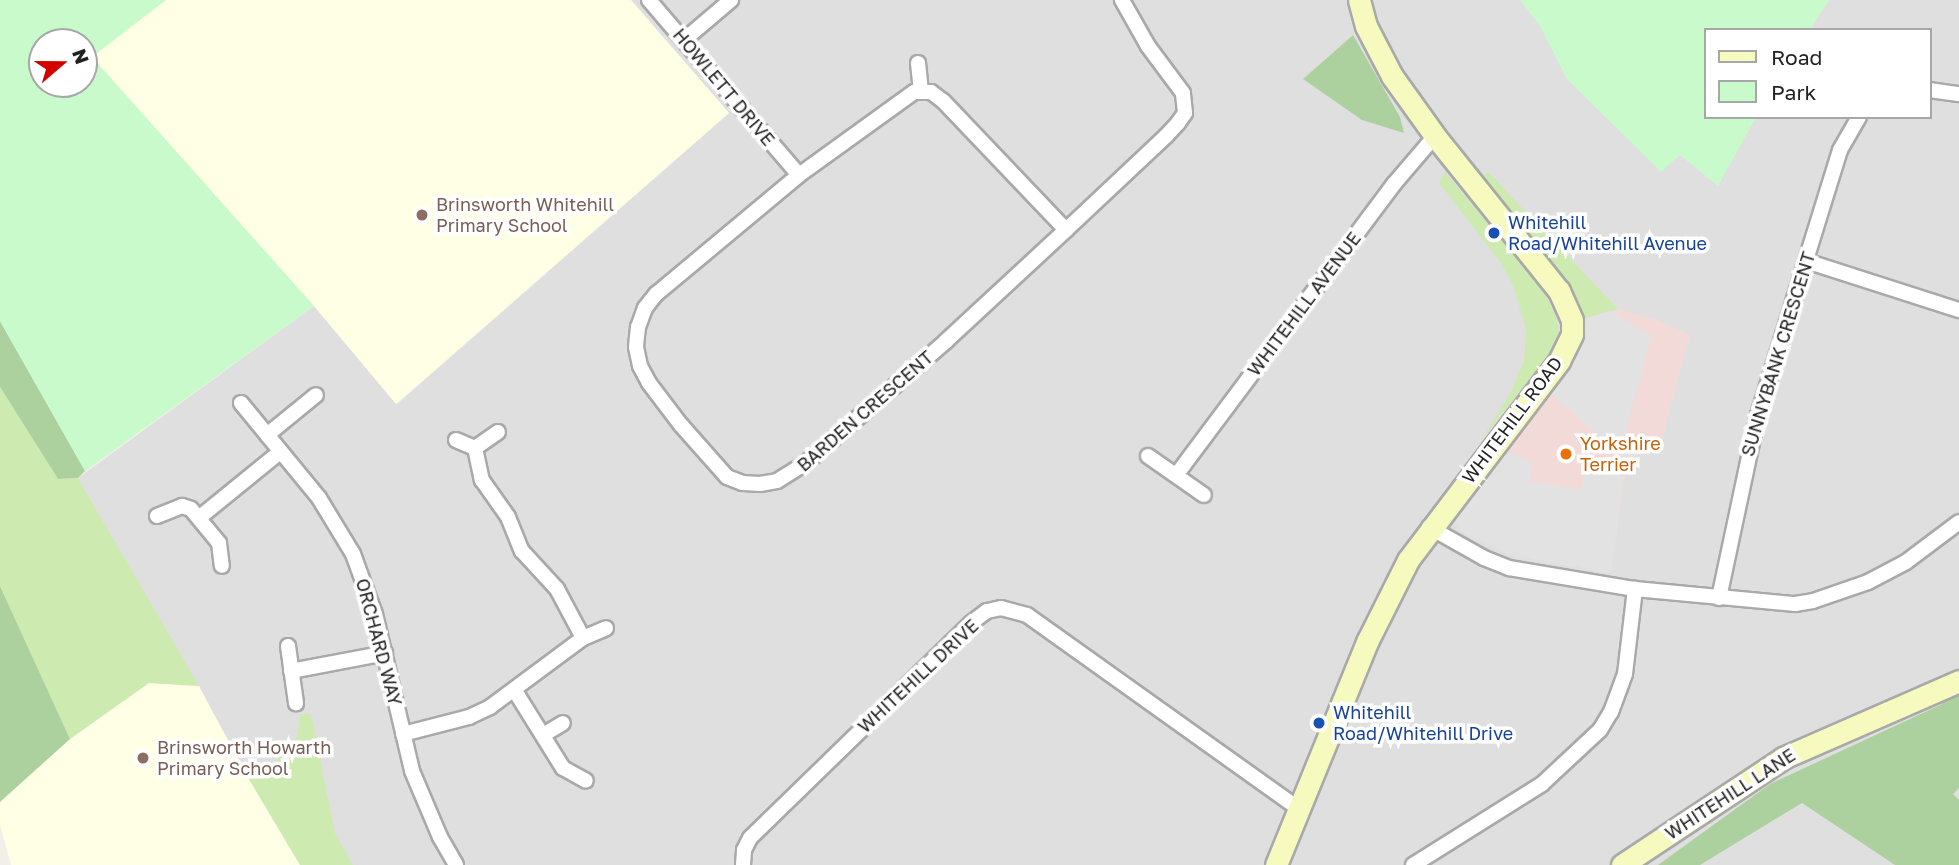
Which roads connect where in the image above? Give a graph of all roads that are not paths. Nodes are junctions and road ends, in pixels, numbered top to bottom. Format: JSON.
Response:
{"nodes":[{"id":1,"x":649,"y":0,"type":"edge"},
{"id":2,"x":731,"y":0,"type":"edge"},
{"id":3,"x":1122,"y":0,"type":"edge"},
{"id":4,"x":1359,"y":0,"type":"edge"},
{"id":5,"x":684,"y":40,"type":"junction"},
{"id":6,"x":918,"y":63,"type":"dead end"},
{"id":7,"x":921,"y":90,"type":"junction"},
{"id":8,"x":1931,"y":90,"type":"edge"},
{"id":9,"x":1959,"y":94,"type":"edge"},
{"id":10,"x":1858,"y":119,"type":"edge"},
{"id":11,"x":1435,"y":136,"type":"junction"},
{"id":12,"x":799,"y":175,"type":"junction"},
{"id":13,"x":1066,"y":230,"type":"junction"},
{"id":14,"x":1806,"y":261,"type":"junction"},
{"id":15,"x":1959,"y":310,"type":"edge"},
{"id":16,"x":316,"y":395,"type":"dead end"},
{"id":17,"x":241,"y":403,"type":"dead end"},
{"id":18,"x":498,"y":432,"type":"dead end"},
{"id":19,"x":267,"y":435,"type":"junction"},
{"id":20,"x":456,"y":440,"type":"dead end"},
{"id":21,"x":475,"y":448,"type":"junction"},
{"id":22,"x":281,"y":452,"type":"junction"},
{"id":23,"x":1148,"y":456,"type":"dead end"},
{"id":24,"x":1177,"y":474,"type":"junction"},
{"id":25,"x":1204,"y":495,"type":"dead end"},
{"id":26,"x":157,"y":516,"type":"dead end"},
{"id":27,"x":200,"y":517,"type":"junction"},
{"id":28,"x":1959,"y":522,"type":"edge"},
{"id":29,"x":1429,"y":527,"type":"junction"},
{"id":30,"x":222,"y":566,"type":"dead end"},
{"id":31,"x":1635,"y":589,"type":"junction"},
{"id":32,"x":1719,"y":598,"type":"junction"},
{"id":33,"x":606,"y":628,"type":"dead end"},
{"id":34,"x":583,"y":638,"type":"junction"},
{"id":35,"x":288,"y":646,"type":"dead end"},
{"id":36,"x":385,"y":653,"type":"junction"},
{"id":37,"x":291,"y":671,"type":"junction"},
{"id":38,"x":1959,"y":681,"type":"edge"},
{"id":39,"x":515,"y":691,"type":"junction"},
{"id":40,"x":296,"y":703,"type":"dead end"},
{"id":41,"x":563,"y":723,"type":"dead end"},
{"id":42,"x":402,"y":734,"type":"junction"},
{"id":43,"x":543,"y":735,"type":"junction"},
{"id":44,"x":586,"y":781,"type":"dead end"},
{"id":45,"x":1300,"y":810,"type":"junction"},
{"id":46,"x":456,"y":865,"type":"edge"},
{"id":47,"x":743,"y":865,"type":"edge"},
{"id":48,"x":1276,"y":865,"type":"edge"},
{"id":49,"x":1413,"y":865,"type":"edge"},
{"id":50,"x":1622,"y":865,"type":"edge"}],
"edges":[{"from":1,"to":5,"type":"street","name":"HOWLETT DRIVE"},
{"from":2,"to":5,"type":"street"},
{"from":3,"to":13,"type":"street","name":"BARDEN CRESCENT"},
{"from":4,"to":11,"type":"street","name":"WHITEHILL ROAD"},
{"from":5,"to":12,"type":"street","name":"HOWLETT DRIVE"},
{"from":6,"to":7,"type":"street"},
{"from":7,"to":12,"type":"street","name":"BARDEN CRESCENT"},
{"from":7,"to":13,"type":"street"},
{"from":8,"to":9,"type":"street"},
{"from":10,"to":14,"type":"street","name":"SUNNYBANK CRESCENT"},
{"from":11,"to":24,"type":"street","name":"WHITEHILL AVENUE"},
{"from":11,"to":29,"type":"street","name":"WHITEHILL ROAD"},
{"from":12,"to":13,"type":"street","name":"BARDEN CRESCENT"},
{"from":14,"to":15,"type":"street"},
{"from":14,"to":32,"type":"street","name":"SUNNYBANK CRESCENT"},
{"from":16,"to":19,"type":"street"},
{"from":17,"to":19,"type":"street","name":"ORCHARD WAY"},
{"from":18,"to":21,"type":"street"},
{"from":19,"to":22,"type":"street","name":"ORCHARD WAY"},
{"from":20,"to":21,"type":"street"},
{"from":21,"to":34,"type":"street"},
{"from":22,"to":27,"type":"street"},
{"from":22,"to":36,"type":"street","name":"ORCHARD WAY"},
{"from":23,"to":24,"type":"street"},
{"from":24,"to":25,"type":"street"},
{"from":26,"to":27,"type":"street"},
{"from":27,"to":30,"type":"street"},
{"from":28,"to":32,"type":"street"},
{"from":29,"to":31,"type":"street"},
{"from":29,"to":45,"type":"street","name":"WHITEHILL ROAD"},
{"from":31,"to":32,"type":"street"},
{"from":31,"to":49,"type":"street"},
{"from":33,"to":34,"type":"street"},
{"from":34,"to":39,"type":"street"},
{"from":35,"to":37,"type":"street"},
{"from":36,"to":37,"type":"street"},
{"from":36,"to":42,"type":"street","name":"ORCHARD WAY"},
{"from":37,"to":40,"type":"street"},
{"from":38,"to":50,"type":"street","name":"WHITEHILL LANE"},
{"from":39,"to":42,"type":"street"},
{"from":39,"to":43,"type":"street"},
{"from":41,"to":43,"type":"street"},
{"from":42,"to":46,"type":"street","name":"ORCHARD WAY"},
{"from":43,"to":44,"type":"street"},
{"from":45,"to":47,"type":"street","name":"WHITEHILL DRIVE"},
{"from":45,"to":48,"type":"street","name":"WHITEHILL ROAD"}]}
